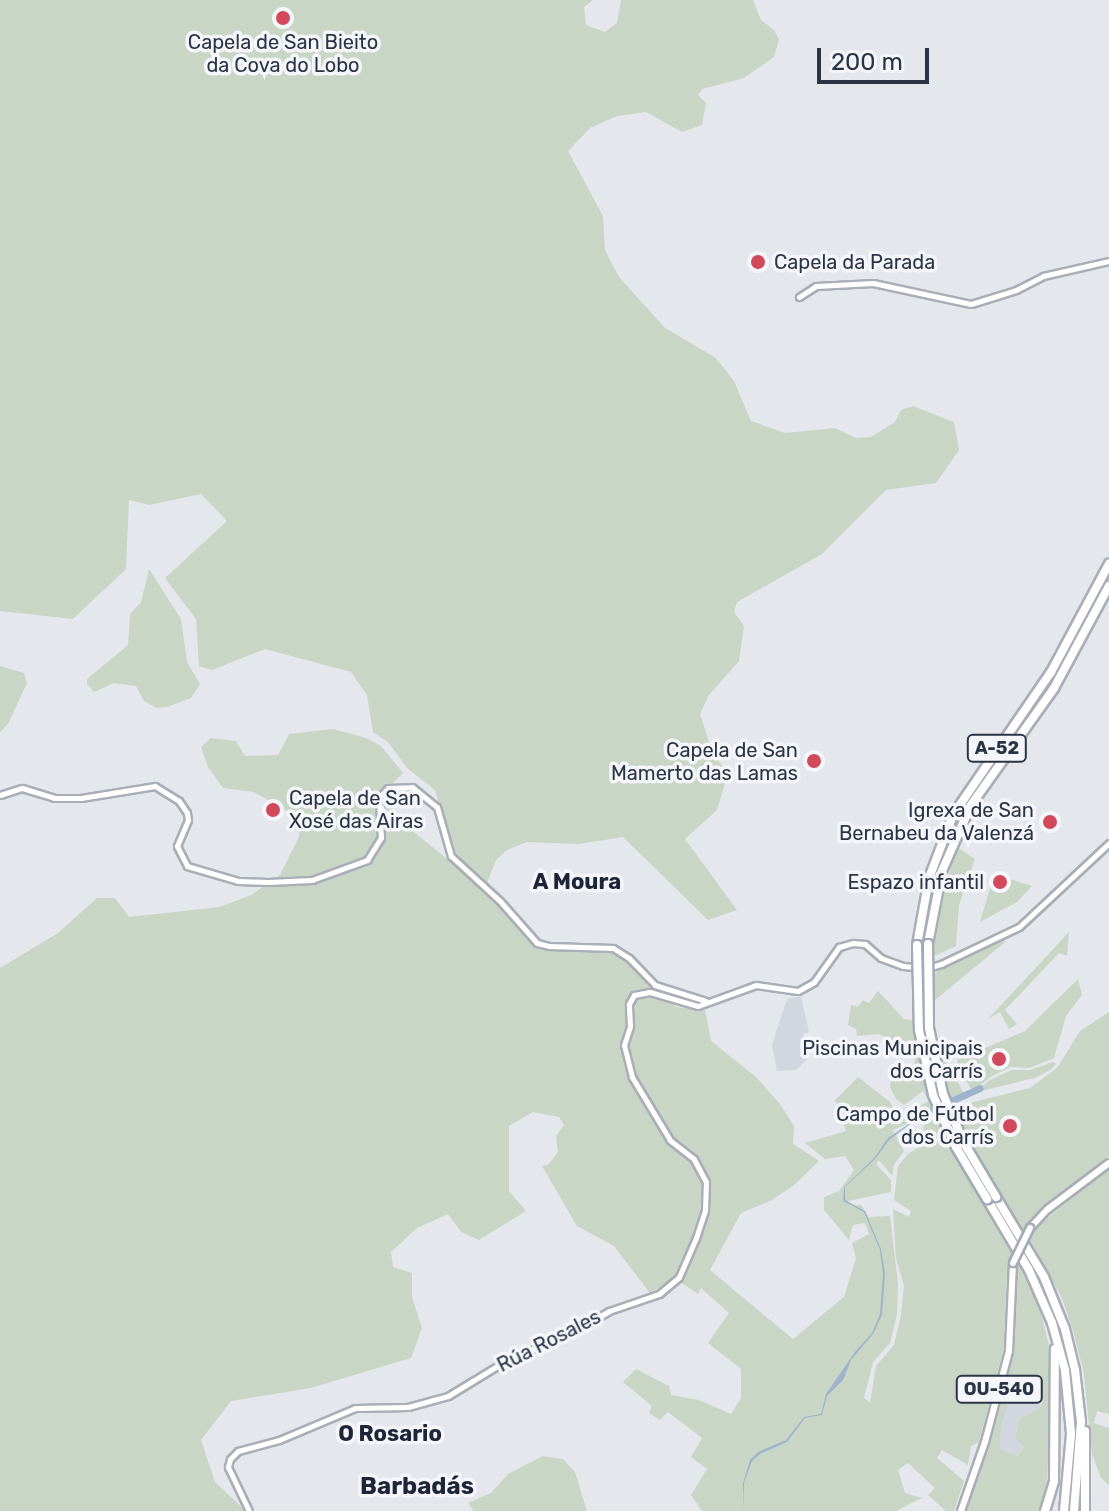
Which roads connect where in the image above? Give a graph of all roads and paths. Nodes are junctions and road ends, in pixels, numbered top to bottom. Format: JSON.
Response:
{"nodes":[{"id":1,"x":1109,"y":261,"type":"edge"},
{"id":2,"x":799,"y":297,"type":"dead end"},
{"id":3,"x":1109,"y":564,"type":"edge"},
{"id":4,"x":1109,"y":586,"type":"edge"},
{"id":5,"x":0,"y":795,"type":"edge"},
{"id":6,"x":1109,"y":843,"type":"edge"},
{"id":7,"x":711,"y":1002,"type":"junction"},
{"id":8,"x":1109,"y":1163,"type":"edge"},
{"id":9,"x":991,"y":1198,"type":"junction"},
{"id":10,"x":1044,"y":1277,"type":"junction"},
{"id":11,"x":1052,"y":1323,"type":"junction"},
{"id":12,"x":249,"y":1511,"type":"edge"},
{"id":13,"x":961,"y":1511,"type":"edge"},
{"id":14,"x":1045,"y":1511,"type":"edge"},
{"id":15,"x":1064,"y":1511,"type":"edge"},
{"id":16,"x":1074,"y":1511,"type":"edge"},
{"id":17,"x":1085,"y":1511,"type":"edge"}],
"edges":[{"from":1,"to":2,"type":"street"},
{"from":3,"to":9,"type":"highway","number":"A-52","bridge":true},
{"from":4,"to":9,"type":"highway","number":"A-52","bridge":true},
{"from":5,"to":7,"type":"street"},
{"from":6,"to":7,"type":"street"},
{"from":7,"to":12,"type":"street","name":"Rúa Rosales"},
{"from":8,"to":13,"type":"main road","number":"OU-540","bridge":true},
{"from":9,"to":10,"type":"highway","number":"A-52"},
{"from":9,"to":11,"type":"highway","number":"A-52"},
{"from":10,"to":16,"type":"highway","number":"A-52"},
{"from":10,"to":17,"type":"highway"},
{"from":11,"to":14,"type":"highway"},
{"from":11,"to":15,"type":"highway","number":"A-52"}]}
